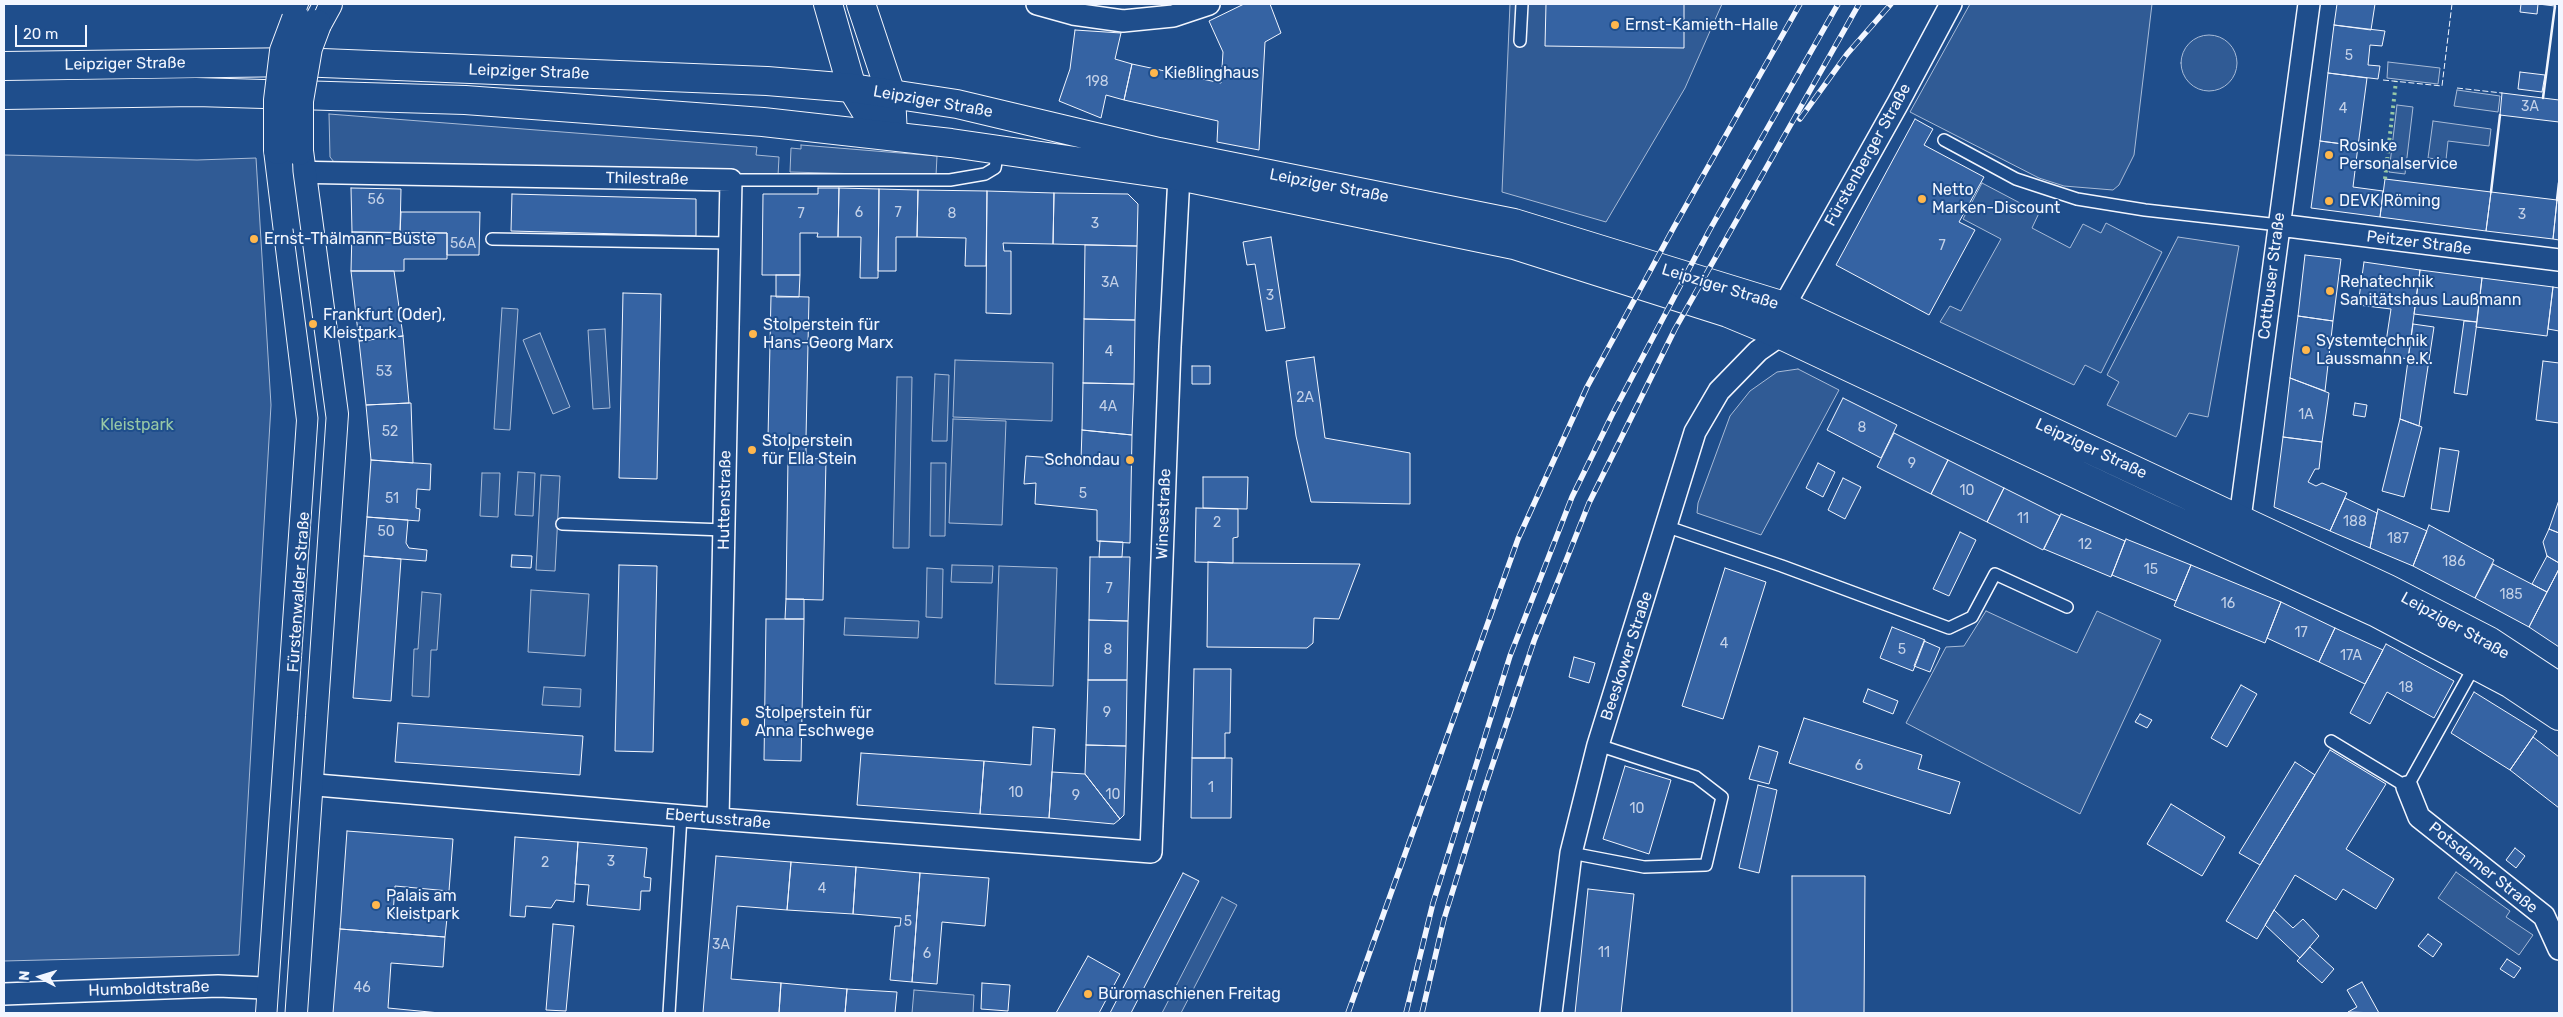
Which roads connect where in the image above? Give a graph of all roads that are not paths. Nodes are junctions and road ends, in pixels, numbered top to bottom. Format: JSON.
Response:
{"nodes":[{"id":1,"x":828,"y":4,"type":"edge"},
{"id":2,"x":861,"y":4,"type":"edge"},
{"id":3,"x":1037,"y":4,"type":"edge"},
{"id":4,"x":1209,"y":4,"type":"edge"},
{"id":5,"x":1522,"y":4,"type":"edge"},
{"id":6,"x":1951,"y":4,"type":"edge"},
{"id":7,"x":2309,"y":4,"type":"edge"},
{"id":8,"x":311,"y":13,"type":"edge"},
{"id":9,"x":1520,"y":41,"type":"dead end"},
{"id":10,"x":4,"y":66,"type":"edge"},
{"id":11,"x":852,"y":88,"type":"junction"},
{"id":12,"x":891,"y":94,"type":"junction"},
{"id":13,"x":4,"y":95,"type":"edge"},
{"id":14,"x":892,"y":136,"type":"junction"},
{"id":15,"x":1944,"y":140,"type":"dead end"},
{"id":16,"x":998,"y":151,"type":"junction"},
{"id":17,"x":289,"y":161,"type":"junction"},
{"id":18,"x":1179,"y":176,"type":"junction"},
{"id":19,"x":731,"y":180,"type":"junction"},
{"id":20,"x":2279,"y":225,"type":"junction"},
{"id":21,"x":492,"y":239,"type":"dead end"},
{"id":22,"x":730,"y":243,"type":"junction"},
{"id":23,"x":2559,"y":260,"type":"edge"},
{"id":24,"x":1784,"y":306,"type":"junction"},
{"id":25,"x":1781,"y":334,"type":"junction"},
{"id":26,"x":2240,"y":520,"type":"junction"},
{"id":27,"x":562,"y":524,"type":"dead end"},
{"id":28,"x":1668,"y":527,"type":"junction"},
{"id":29,"x":724,"y":530,"type":"junction"},
{"id":30,"x":2236,"y":548,"type":"junction"},
{"id":31,"x":2068,"y":607,"type":"dead end"},
{"id":32,"x":2475,"y":664,"type":"junction"},
{"id":33,"x":2559,"y":687,"type":"edge"},
{"id":34,"x":2559,"y":716,"type":"edge"},
{"id":35,"x":2331,"y":741,"type":"dead end"},
{"id":36,"x":1598,"y":745,"type":"junction"},
{"id":37,"x":297,"y":784,"type":"junction"},
{"id":38,"x":2407,"y":787,"type":"junction"},
{"id":39,"x":681,"y":816,"type":"junction"},
{"id":40,"x":718,"y":819,"type":"junction"},
{"id":41,"x":1151,"y":852,"type":"joint"},
{"id":42,"x":1571,"y":853,"type":"junction"},
{"id":43,"x":2559,"y":949,"type":"edge"},
{"id":44,"x":4,"y":994,"type":"edge"},
{"id":45,"x":282,"y":1001,"type":"edge"},
{"id":46,"x":669,"y":1013,"type":"edge"},
{"id":47,"x":1551,"y":1013,"type":"edge"}],
"edges":[{"from":1,"to":11,"type":"main road"},
{"from":2,"to":12,"type":"main road"},
{"from":3,"to":4,"type":"street"},
{"from":5,"to":9,"type":"lane"},
{"from":6,"to":24,"type":"street","name":"Fürstenberger Straße"},
{"from":7,"to":20,"type":"street","name":"Cottbuser Straße"},
{"from":8,"to":17,"type":"main road","name":"Fürstenwalder Straße","bridge":true},
{"from":10,"to":11,"type":"main road","name":"Leipziger Straße"},
{"from":11,"to":12,"type":"main road","name":"Leipziger Straße"},
{"from":11,"to":14,"type":"main road"},
{"from":12,"to":14,"type":"main road"},
{"from":12,"to":24,"type":"main road","name":"Leipziger Straße"},
{"from":13,"to":14,"type":"main road","name":"Leipziger Straße"},
{"from":14,"to":16,"type":"main road","name":"Leipziger Straße"},
{"from":15,"to":20,"type":"lane"},
{"from":16,"to":18,"type":"main road","name":"Leipziger Straße"},
{"from":16,"to":19,"type":"lane","name":"Thilestraße"},
{"from":17,"to":19,"type":"street","name":"Thilestraße"},
{"from":17,"to":37,"type":"main road","name":"Fürstenwalder Straße"},
{"from":18,"to":25,"type":"main road","name":"Leipziger Straße"},
{"from":18,"to":41,"type":"street","name":"Winsestraße"},
{"from":19,"to":22,"type":"street","name":"Huttenstraße"},
{"from":20,"to":23,"type":"street","name":"Peitzer Straße"},
{"from":20,"to":26,"type":"street","name":"Cottbuser Straße"},
{"from":21,"to":22,"type":"lane"},
{"from":22,"to":29,"type":"street","name":"Huttenstraße"},
{"from":24,"to":26,"type":"main road","name":"Leipziger Straße"},
{"from":25,"to":28,"type":"street","name":"Beeskower Straße"},
{"from":25,"to":30,"type":"main road","name":"Leipziger Straße"},
{"from":26,"to":30,"type":"street","name":"Cottbuser Straße"},
{"from":26,"to":33,"type":"main road","name":"Leipziger Straße"},
{"from":27,"to":29,"type":"lane"},
{"from":28,"to":31,"type":"lane"},
{"from":28,"to":36,"type":"street","name":"Beeskower Straße"},
{"from":29,"to":40,"type":"street","name":"Huttenstraße"},
{"from":30,"to":32,"type":"main road","name":"Leipziger Straße"},
{"from":32,"to":34,"type":"main road","name":"Leipziger Straße"},
{"from":32,"to":38,"type":"lane"},
{"from":35,"to":38,"type":"lane"},
{"from":36,"to":42,"type":"street","name":"Beeskower Straße"},
{"from":36,"to":42,"type":"lane"},
{"from":37,"to":39,"type":"street","name":"Ebertusstraße"},
{"from":37,"to":45,"type":"main road","name":"Fürstenwalder Straße"},
{"from":38,"to":43,"type":"street","name":"Potsdamer Straße"},
{"from":39,"to":40,"type":"street","name":"Ebertusstraße"},
{"from":39,"to":46,"type":"lane"},
{"from":40,"to":41,"type":"street","name":"Ebertusstraße"},
{"from":42,"to":47,"type":"street","name":"Beeskower Straße"},
{"from":44,"to":45,"type":"street","name":"Humboldtstraße"}]}
